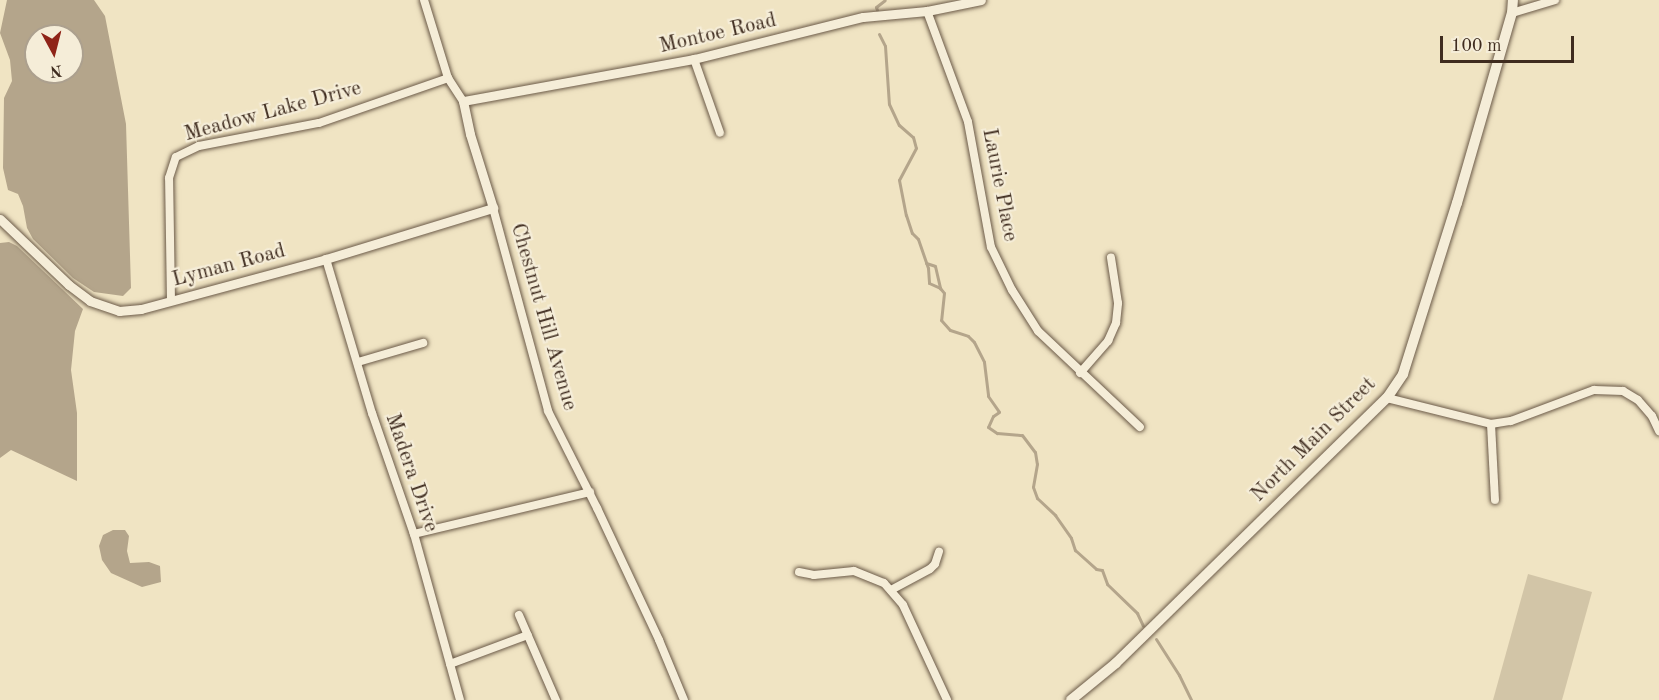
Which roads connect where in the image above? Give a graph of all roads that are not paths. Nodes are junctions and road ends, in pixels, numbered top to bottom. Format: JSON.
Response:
{"nodes":[{"id":1,"x":424,"y":0,"type":"edge"},
{"id":2,"x":981,"y":0,"type":"edge"},
{"id":3,"x":1513,"y":0,"type":"edge"},
{"id":4,"x":1555,"y":0,"type":"edge"},
{"id":5,"x":927,"y":11,"type":"junction"},
{"id":6,"x":1512,"y":13,"type":"junction"},
{"id":7,"x":694,"y":59,"type":"junction"},
{"id":8,"x":448,"y":78,"type":"junction"},
{"id":9,"x":464,"y":101,"type":"junction"},
{"id":10,"x":720,"y":133,"type":"dead end"},
{"id":11,"x":494,"y":208,"type":"junction"},
{"id":12,"x":0,"y":219,"type":"edge"},
{"id":13,"x":1111,"y":258,"type":"dead end"},
{"id":14,"x":326,"y":259,"type":"junction"},
{"id":15,"x":171,"y":301,"type":"junction"},
{"id":16,"x":423,"y":343,"type":"dead end"},
{"id":17,"x":358,"y":362,"type":"junction"},
{"id":18,"x":1080,"y":373,"type":"junction"},
{"id":19,"x":1387,"y":398,"type":"junction"},
{"id":20,"x":1491,"y":424,"type":"junction"},
{"id":21,"x":1140,"y":427,"type":"dead end"},
{"id":22,"x":1659,"y":431,"type":"edge"},
{"id":23,"x":590,"y":492,"type":"junction"},
{"id":24,"x":1495,"y":500,"type":"dead end"},
{"id":25,"x":414,"y":534,"type":"junction"},
{"id":26,"x":939,"y":552,"type":"dead end"},
{"id":27,"x":799,"y":572,"type":"dead end"},
{"id":28,"x":891,"y":590,"type":"junction"},
{"id":29,"x":519,"y":615,"type":"dead end"},
{"id":30,"x":528,"y":635,"type":"junction"},
{"id":31,"x":450,"y":664,"type":"junction"},
{"id":32,"x":459,"y":700,"type":"edge"},
{"id":33,"x":556,"y":700,"type":"edge"},
{"id":34,"x":684,"y":700,"type":"edge"},
{"id":35,"x":947,"y":700,"type":"edge"},
{"id":36,"x":1071,"y":700,"type":"edge"}],
"edges":[{"from":1,"to":8,"type":"street","name":"Chestnut Hill Avenue"},
{"from":2,"to":5,"type":"street","name":"Montoe Road"},
{"from":3,"to":6,"type":"main road","name":"North Main Street"},
{"from":4,"to":6,"type":"street"},
{"from":5,"to":7,"type":"street","name":"Montoe Road"},
{"from":5,"to":18,"type":"street","name":"Laurie Place"},
{"from":6,"to":19,"type":"main road","name":"North Main Street"},
{"from":7,"to":9,"type":"street","name":"Montoe Road"},
{"from":7,"to":10,"type":"street"},
{"from":8,"to":9,"type":"street","name":"Chestnut Hill Avenue"},
{"from":8,"to":15,"type":"street","name":"Meadow Lake Drive"},
{"from":9,"to":11,"type":"street","name":"Chestnut Hill Avenue"},
{"from":11,"to":14,"type":"street","name":"Lyman Road"},
{"from":11,"to":23,"type":"street","name":"Chestnut Hill Avenue"},
{"from":12,"to":15,"type":"street","name":"Lyman Road"},
{"from":13,"to":18,"type":"street"},
{"from":14,"to":15,"type":"street","name":"Lyman Road"},
{"from":14,"to":17,"type":"street","name":"Madera Drive"},
{"from":16,"to":17,"type":"street"},
{"from":17,"to":25,"type":"street","name":"Madera Drive"},
{"from":18,"to":21,"type":"street","name":"Laurie Place"},
{"from":19,"to":20,"type":"street"},
{"from":19,"to":36,"type":"main road","name":"North Main Street"},
{"from":20,"to":22,"type":"street"},
{"from":20,"to":24,"type":"street"},
{"from":23,"to":25,"type":"street"},
{"from":23,"to":34,"type":"street","name":"Chestnut Hill Avenue"},
{"from":25,"to":31,"type":"street","name":"Madera Drive"},
{"from":26,"to":28,"type":"street"},
{"from":27,"to":28,"type":"street"},
{"from":28,"to":35,"type":"street"},
{"from":29,"to":30,"type":"street"},
{"from":30,"to":31,"type":"street"},
{"from":30,"to":33,"type":"street"},
{"from":31,"to":32,"type":"street","name":"Madera Drive"}]}
